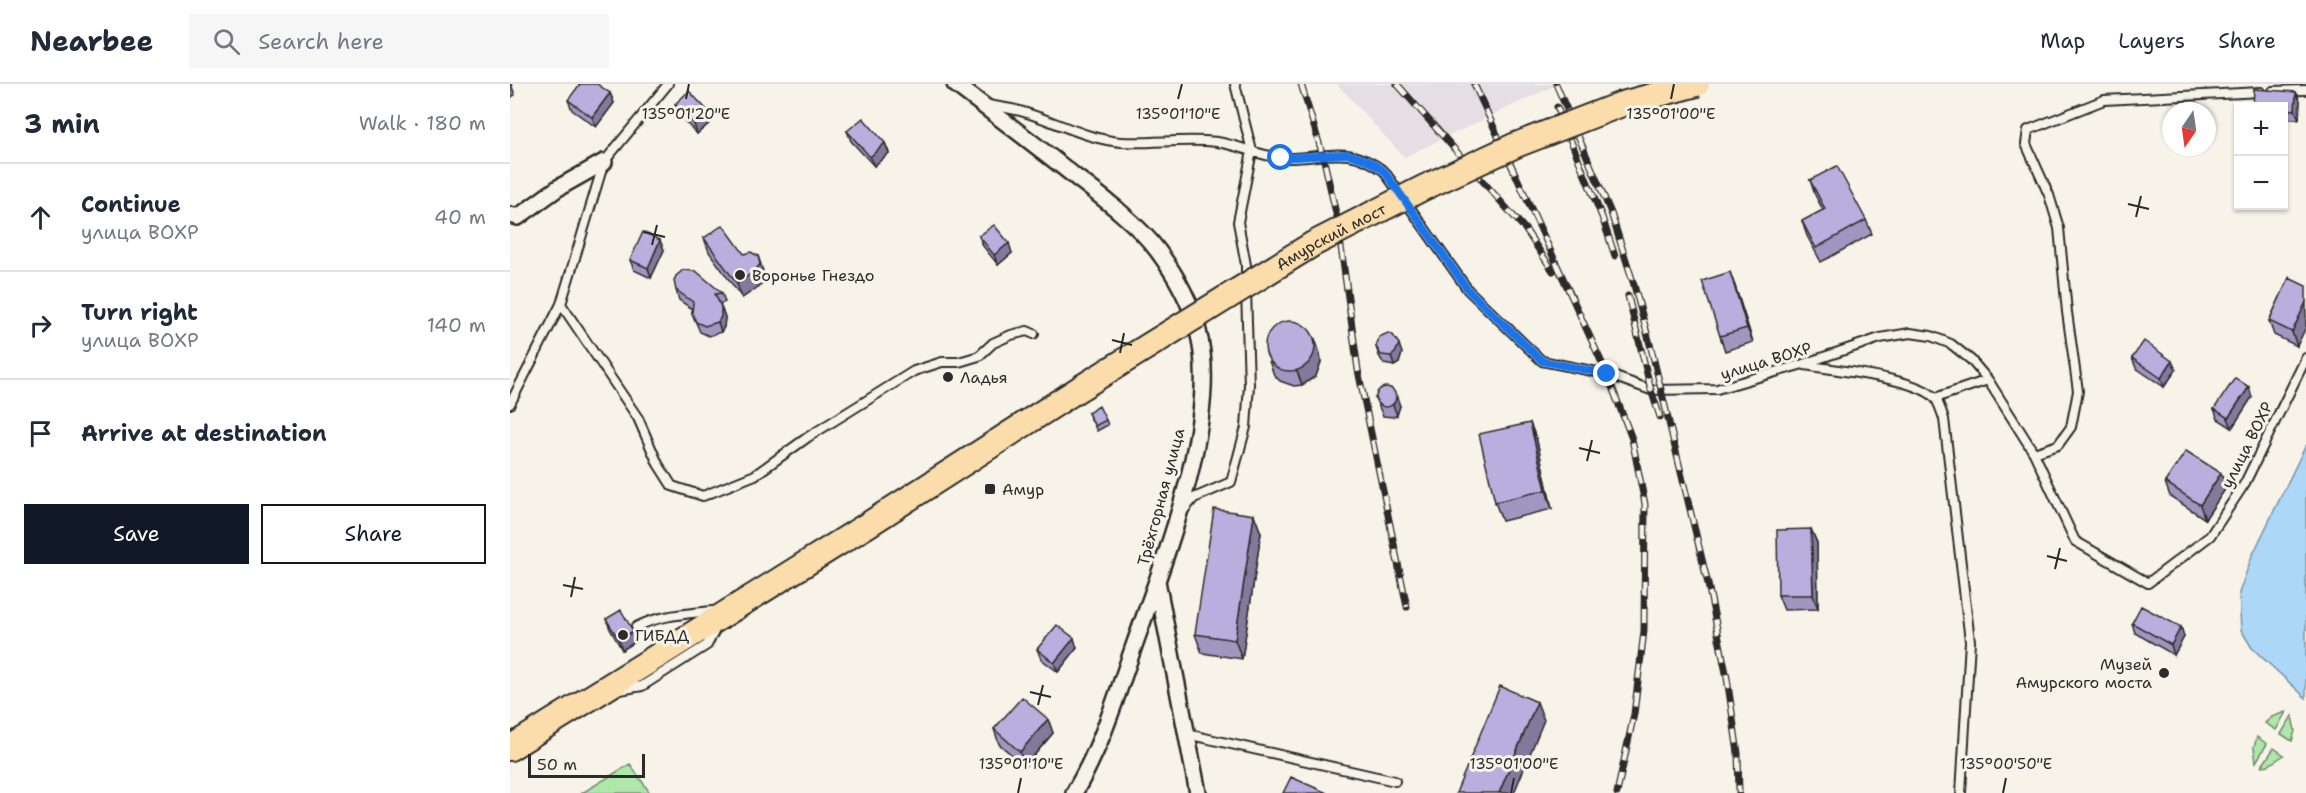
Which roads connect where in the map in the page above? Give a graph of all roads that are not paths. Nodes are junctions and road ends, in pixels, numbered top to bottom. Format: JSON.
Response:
{"nodes":[{"id":1,"x":669,"y":84,"type":"edge"},
{"id":2,"x":955,"y":84,"type":"edge"},
{"id":3,"x":1235,"y":84,"type":"edge"},
{"id":4,"x":1697,"y":84,"type":"edge"},
{"id":5,"x":2305,"y":90,"type":"edge"},
{"id":6,"x":981,"y":104,"type":"junction"},
{"id":7,"x":1252,"y":151,"type":"junction"},
{"id":8,"x":604,"y":162,"type":"junction"},
{"id":9,"x":510,"y":215,"type":"edge"},
{"id":10,"x":561,"y":304,"type":"junction"},
{"id":11,"x":1034,"y":334,"type":"dead end"},
{"id":12,"x":2306,"y":358,"type":"edge"},
{"id":13,"x":1803,"y":364,"type":"junction"},
{"id":14,"x":1988,"y":380,"type":"junction"},
{"id":15,"x":1935,"y":398,"type":"junction"},
{"id":16,"x":510,"y":404,"type":"edge"},
{"id":17,"x":2034,"y":453,"type":"junction"},
{"id":18,"x":1176,"y":519,"type":"junction"},
{"id":19,"x":1157,"y":580,"type":"junction"},
{"id":20,"x":728,"y":612,"type":"junction"},
{"id":21,"x":636,"y":627,"type":"dead end"},
{"id":22,"x":1187,"y":734,"type":"junction"},
{"id":23,"x":510,"y":748,"type":"edge"},
{"id":24,"x":1395,"y":781,"type":"dead end"},
{"id":25,"x":1074,"y":793,"type":"edge"},
{"id":26,"x":1198,"y":793,"type":"edge"},
{"id":27,"x":1961,"y":793,"type":"edge"}],
"edges":[{"from":1,"to":8,"type":"lane"},
{"from":2,"to":6,"type":"street","name":"Трёхгорная улица"},
{"from":3,"to":7,"type":"lane"},
{"from":4,"to":20,"type":"highway","name":"Амурский мост","bridge":true},
{"from":5,"to":17,"type":"lane"},
{"from":6,"to":7,"type":"lane","name":"улица ВОХР"},
{"from":6,"to":18,"type":"street","name":"Трёхгорная улица"},
{"from":7,"to":13,"type":"lane","name":"улица ВОХР"},
{"from":7,"to":18,"type":"lane"},
{"from":8,"to":9,"type":"street"},
{"from":8,"to":10,"type":"lane"},
{"from":10,"to":11,"type":"lane"},
{"from":10,"to":16,"type":"lane"},
{"from":12,"to":17,"type":"lane","name":"улица ВОХР"},
{"from":13,"to":14,"type":"lane","name":"улица ВОХР"},
{"from":13,"to":15,"type":"lane"},
{"from":14,"to":15,"type":"lane"},
{"from":14,"to":17,"type":"lane","name":"улица ВОХР"},
{"from":15,"to":27,"type":"lane"},
{"from":18,"to":19,"type":"street","name":"Трёхгорная улица"},
{"from":19,"to":22,"type":"street"},
{"from":19,"to":25,"type":"street","name":"Трёхгорная улица"},
{"from":20,"to":21,"type":"lane"},
{"from":20,"to":23,"type":"highway","name":"Амурский мост"},
{"from":22,"to":24,"type":"lane"},
{"from":22,"to":26,"type":"street"}]}
